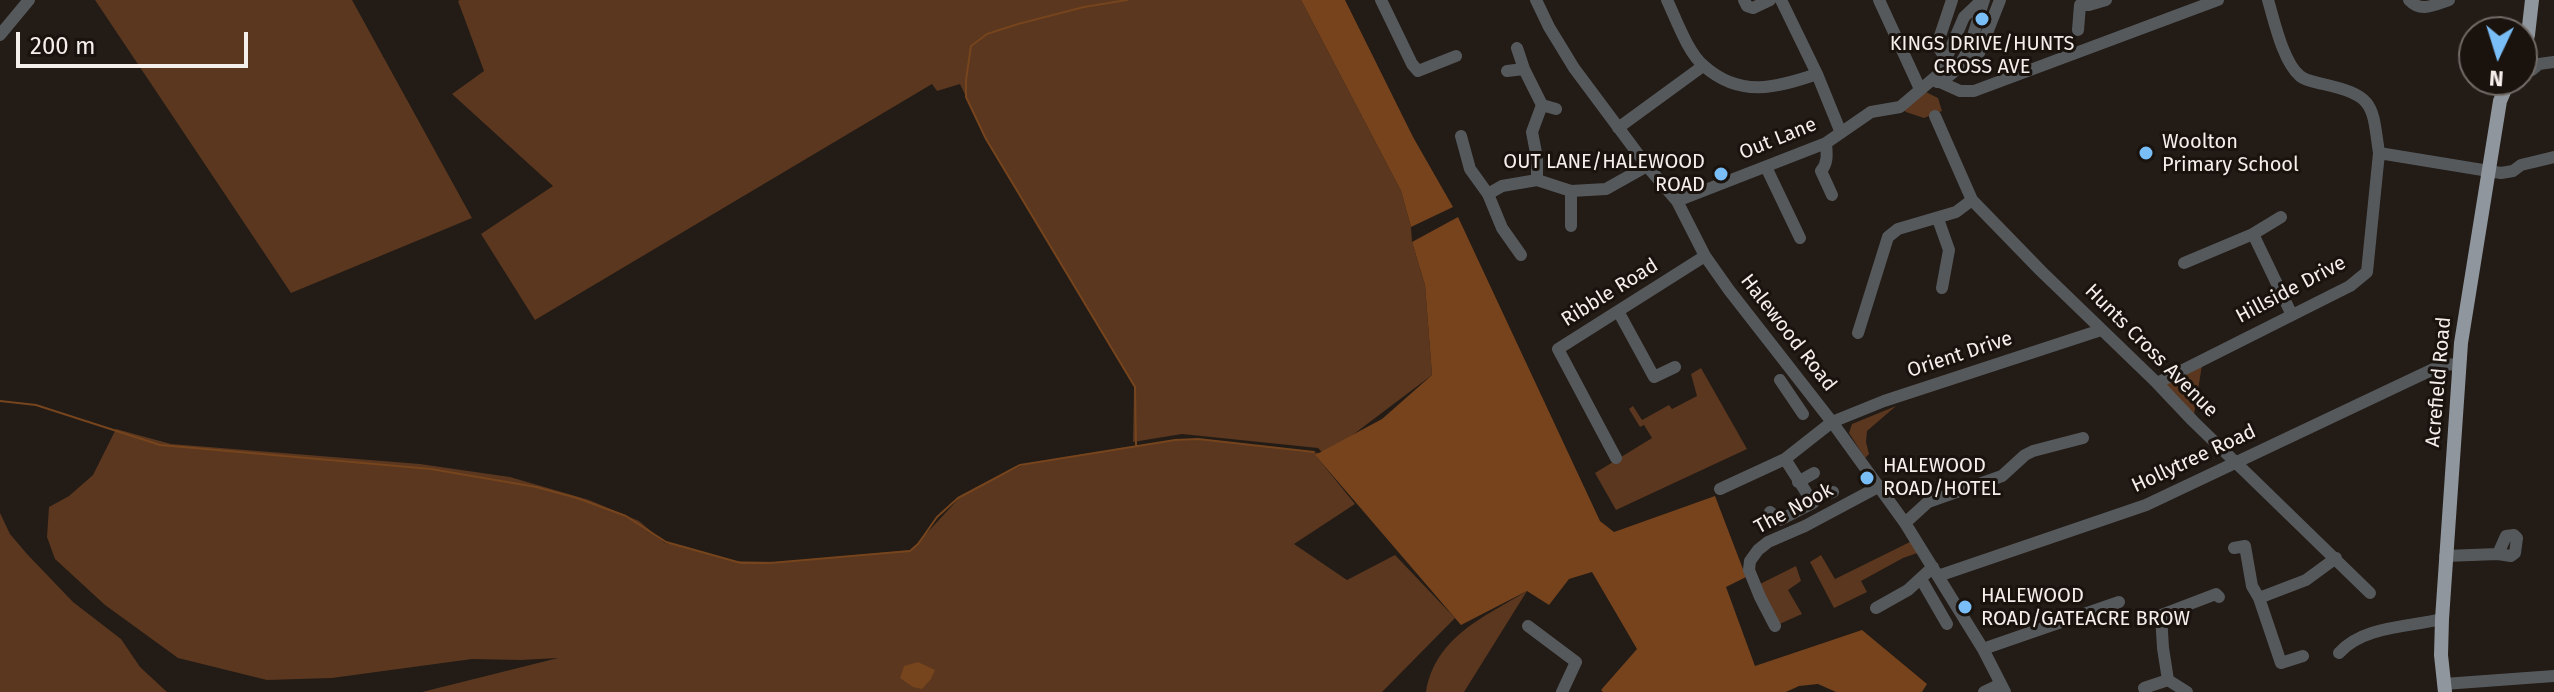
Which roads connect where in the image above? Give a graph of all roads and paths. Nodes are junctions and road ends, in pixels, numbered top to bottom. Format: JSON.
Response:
{"nodes":[{"id":1,"x":29,"y":0,"type":"edge"},
{"id":2,"x":1381,"y":0,"type":"edge"},
{"id":3,"x":1536,"y":0,"type":"edge"},
{"id":4,"x":1667,"y":0,"type":"edge"},
{"id":5,"x":1744,"y":0,"type":"edge"},
{"id":6,"x":1770,"y":0,"type":"edge"},
{"id":7,"x":1781,"y":0,"type":"edge"},
{"id":8,"x":1879,"y":0,"type":"edge"},
{"id":9,"x":1952,"y":0,"type":"edge"},
{"id":10,"x":1983,"y":0,"type":"edge"},
{"id":11,"x":2000,"y":0,"type":"edge"},
{"id":12,"x":2106,"y":0,"type":"edge"},
{"id":13,"x":2218,"y":0,"type":"edge"},
{"id":14,"x":2268,"y":0,"type":"edge"},
{"id":15,"x":2409,"y":0,"type":"edge"},
{"id":16,"x":2449,"y":0,"type":"edge"},
{"id":17,"x":2080,"y":2,"type":"edge"},
{"id":18,"x":2078,"y":30,"type":"dead end"},
{"id":19,"x":0,"y":35,"type":"edge"},
{"id":20,"x":1442,"y":46,"type":"dead end"},
{"id":21,"x":1517,"y":48,"type":"dead end"},
{"id":22,"x":1946,"y":59,"type":"junction"},
{"id":23,"x":1962,"y":61,"type":"junction"},
{"id":24,"x":1703,"y":66,"type":"junction"},
{"id":25,"x":1524,"y":69,"type":"junction"},
{"id":26,"x":1507,"y":71,"type":"dead end"},
{"id":27,"x":1817,"y":74,"type":"junction"},
{"id":28,"x":1930,"y":84,"type":"junction"},
{"id":29,"x":2502,"y":96,"type":"edge"},
{"id":30,"x":1542,"y":105,"type":"junction"},
{"id":31,"x":1556,"y":109,"type":"dead end"},
{"id":32,"x":1935,"y":116,"type":"dead end"},
{"id":33,"x":1618,"y":128,"type":"junction"},
{"id":34,"x":1841,"y":133,"type":"junction"},
{"id":35,"x":1459,"y":134,"type":"dead end"},
{"id":36,"x":1826,"y":143,"type":"junction"},
{"id":37,"x":2379,"y":153,"type":"junction"},
{"id":38,"x":2554,"y":157,"type":"edge"},
{"id":39,"x":1647,"y":166,"type":"junction"},
{"id":40,"x":1766,"y":167,"type":"junction"},
{"id":41,"x":2488,"y":170,"type":"junction"},
{"id":42,"x":1537,"y":180,"type":"junction"},
{"id":43,"x":1571,"y":191,"type":"junction"},
{"id":44,"x":1488,"y":194,"type":"junction"},
{"id":45,"x":1832,"y":195,"type":"dead end"},
{"id":46,"x":1972,"y":200,"type":"junction"},
{"id":47,"x":1677,"y":201,"type":"junction"},
{"id":48,"x":2281,"y":217,"type":"dead end"},
{"id":49,"x":1938,"y":219,"type":"junction"},
{"id":50,"x":1571,"y":226,"type":"dead end"},
{"id":51,"x":2253,"y":234,"type":"junction"},
{"id":52,"x":1800,"y":238,"type":"dead end"},
{"id":53,"x":1521,"y":255,"type":"dead end"},
{"id":54,"x":1705,"y":256,"type":"junction"},
{"id":55,"x":2184,"y":263,"type":"dead end"},
{"id":56,"x":1947,"y":283,"type":"dead end"},
{"id":57,"x":1618,"y":311,"type":"junction"},
{"id":58,"x":2291,"y":313,"type":"junction"},
{"id":59,"x":1862,"y":319,"type":"junction"},
{"id":60,"x":1878,"y":322,"type":"dead end"},
{"id":61,"x":2101,"y":330,"type":"junction"},
{"id":62,"x":1858,"y":333,"type":"dead end"},
{"id":63,"x":2460,"y":364,"type":"junction"},
{"id":64,"x":1675,"y":367,"type":"dead end"},
{"id":65,"x":1799,"y":382,"type":"junction"},
{"id":66,"x":2157,"y":383,"type":"junction"},
{"id":67,"x":1803,"y":414,"type":"dead end"},
{"id":68,"x":1832,"y":422,"type":"junction"},
{"id":69,"x":2083,"y":438,"type":"dead end"},
{"id":70,"x":1616,"y":458,"type":"dead end"},
{"id":71,"x":1785,"y":459,"type":"junction"},
{"id":72,"x":2236,"y":462,"type":"junction"},
{"id":73,"x":1814,"y":473,"type":"dead end"},
{"id":74,"x":1798,"y":482,"type":"junction"},
{"id":75,"x":1880,"y":486,"type":"junction"},
{"id":76,"x":1720,"y":489,"type":"dead end"},
{"id":77,"x":1833,"y":492,"type":"dead end"},
{"id":78,"x":1813,"y":503,"type":"junction"},
{"id":79,"x":1770,"y":512,"type":"dead end"},
{"id":80,"x":1905,"y":523,"type":"junction"},
{"id":81,"x":2241,"y":544,"type":"dead end"},
{"id":82,"x":2498,"y":554,"type":"dead end"},
{"id":83,"x":2445,"y":556,"type":"junction"},
{"id":84,"x":2336,"y":558,"type":"junction"},
{"id":85,"x":1935,"y":572,"type":"junction"},
{"id":86,"x":1921,"y":579,"type":"junction"},
{"id":87,"x":2370,"y":593,"type":"dead end"},
{"id":88,"x":2219,"y":597,"type":"dead end"},
{"id":89,"x":2259,"y":598,"type":"junction"},
{"id":90,"x":2119,"y":602,"type":"dead end"},
{"id":91,"x":1876,"y":608,"type":"dead end"},
{"id":92,"x":2442,"y":619,"type":"junction"},
{"id":93,"x":1947,"y":624,"type":"dead end"},
{"id":94,"x":1528,"y":626,"type":"dead end"},
{"id":95,"x":1775,"y":626,"type":"dead end"},
{"id":96,"x":1983,"y":649,"type":"junction"},
{"id":97,"x":2339,"y":653,"type":"dead end"},
{"id":98,"x":2303,"y":656,"type":"dead end"},
{"id":99,"x":2554,"y":676,"type":"edge"},
{"id":100,"x":2168,"y":680,"type":"junction"},
{"id":101,"x":2003,"y":688,"type":"edge"},
{"id":102,"x":2445,"y":688,"type":"edge"},
{"id":103,"x":1562,"y":692,"type":"edge"},
{"id":104,"x":1984,"y":692,"type":"edge"},
{"id":105,"x":2146,"y":692,"type":"edge"},
{"id":106,"x":2187,"y":692,"type":"edge"}],
"edges":[{"from":1,"to":19,"type":"street"},
{"from":2,"to":20,"type":"street"},
{"from":3,"to":33,"type":"street","name":"Halewood Road"},
{"from":4,"to":24,"type":"street"},
{"from":5,"to":6,"type":"street"},
{"from":7,"to":27,"type":"street"},
{"from":8,"to":28,"type":"street"},
{"from":9,"to":22,"type":"street"},
{"from":10,"to":22,"type":"street"},
{"from":10,"to":23,"type":"street"},
{"from":11,"to":23,"type":"street"},
{"from":12,"to":17,"type":"street"},
{"from":13,"to":28,"type":"street"},
{"from":14,"to":37,"type":"street"},
{"from":15,"to":16,"type":"street"},
{"from":17,"to":18,"type":"street"},
{"from":21,"to":25,"type":"street"},
{"from":22,"to":28,"type":"street"},
{"from":23,"to":28,"type":"street"},
{"from":24,"to":27,"type":"street"},
{"from":24,"to":33,"type":"street"},
{"from":25,"to":26,"type":"street"},
{"from":25,"to":30,"type":"street"},
{"from":27,"to":34,"type":"street"},
{"from":28,"to":34,"type":"street","name":"Out Lane"},
{"from":29,"to":41,"type":"main road","name":"Acrefield Road"},
{"from":30,"to":31,"type":"street"},
{"from":30,"to":42,"type":"street"},
{"from":32,"to":46,"type":"street","name":"Hunts Cross Avenue"},
{"from":33,"to":39,"type":"street","name":"Halewood Road"},
{"from":34,"to":36,"type":"street","name":"Out Lane"},
{"from":35,"to":44,"type":"street"},
{"from":36,"to":40,"type":"street","name":"Out Lane"},
{"from":36,"to":45,"type":"street"},
{"from":37,"to":41,"type":"street"},
{"from":37,"to":58,"type":"street","name":"Hillside Drive"},
{"from":38,"to":41,"type":"street"},
{"from":39,"to":43,"type":"street"},
{"from":39,"to":47,"type":"street","name":"Halewood Road"},
{"from":40,"to":47,"type":"street","name":"Out Lane"},
{"from":40,"to":52,"type":"street"},
{"from":41,"to":63,"type":"main road","name":"Acrefield Road"},
{"from":42,"to":43,"type":"street"},
{"from":42,"to":44,"type":"street"},
{"from":43,"to":50,"type":"street"},
{"from":44,"to":53,"type":"street"},
{"from":46,"to":49,"type":"street"},
{"from":46,"to":61,"type":"street","name":"Hunts Cross Avenue"},
{"from":47,"to":54,"type":"street","name":"Halewood Road"},
{"from":48,"to":51,"type":"street"},
{"from":49,"to":56,"type":"street"},
{"from":49,"to":59,"type":"street"},
{"from":51,"to":55,"type":"street"},
{"from":51,"to":58,"type":"street"},
{"from":54,"to":57,"type":"street","name":"Ribble Road"},
{"from":54,"to":65,"type":"street","name":"Halewood Road"},
{"from":57,"to":64,"type":"street"},
{"from":57,"to":70,"type":"street","name":"Ribble Road"},
{"from":58,"to":66,"type":"street","name":"Hillside Drive"},
{"from":59,"to":60,"type":"street"},
{"from":59,"to":62,"type":"street"},
{"from":61,"to":66,"type":"street","name":"Hunts Cross Avenue"},
{"from":61,"to":68,"type":"street","name":"Orient Drive"},
{"from":63,"to":72,"type":"street","name":"Hollytree Road"},
{"from":63,"to":83,"type":"main road","name":"Acrefield Road"},
{"from":65,"to":67,"type":"street"},
{"from":65,"to":68,"type":"street","name":"Halewood Road"},
{"from":66,"to":72,"type":"street","name":"Hunts Cross Avenue"},
{"from":68,"to":71,"type":"street","name":"Orient Drive"},
{"from":68,"to":75,"type":"street","name":"Halewood Road"},
{"from":69,"to":80,"type":"street"},
{"from":71,"to":74,"type":"street"},
{"from":71,"to":76,"type":"street","name":"Orient Drive"},
{"from":72,"to":84,"type":"street","name":"Hunts Cross Avenue"},
{"from":72,"to":85,"type":"street","name":"Hollytree Road"},
{"from":73,"to":74,"type":"street"},
{"from":74,"to":78,"type":"street"},
{"from":75,"to":80,"type":"street","name":"Halewood Road"},
{"from":75,"to":95,"type":"street","name":"The Nook"},
{"from":77,"to":78,"type":"street"},
{"from":78,"to":79,"type":"street"},
{"from":80,"to":85,"type":"street","name":"Halewood Road"},
{"from":81,"to":89,"type":"street"},
{"from":82,"to":83,"type":"street"},
{"from":83,"to":92,"type":"main road","name":"Acrefield Road"},
{"from":84,"to":87,"type":"street","name":"Hunts Cross Avenue"},
{"from":84,"to":89,"type":"street"},
{"from":85,"to":86,"type":"street"},
{"from":85,"to":96,"type":"street","name":"Halewood Road"},
{"from":86,"to":91,"type":"street"},
{"from":86,"to":93,"type":"street"},
{"from":88,"to":100,"type":"street"},
{"from":89,"to":98,"type":"street"},
{"from":90,"to":96,"type":"street"},
{"from":92,"to":97,"type":"street"},
{"from":92,"to":102,"type":"main road","name":"Acrefield Road"},
{"from":94,"to":103,"type":"street"},
{"from":96,"to":101,"type":"street","name":"Halewood Road"},
{"from":99,"to":102,"type":"street"},
{"from":100,"to":105,"type":"street"},
{"from":100,"to":106,"type":"street"},
{"from":101,"to":104,"type":"street"}]}
